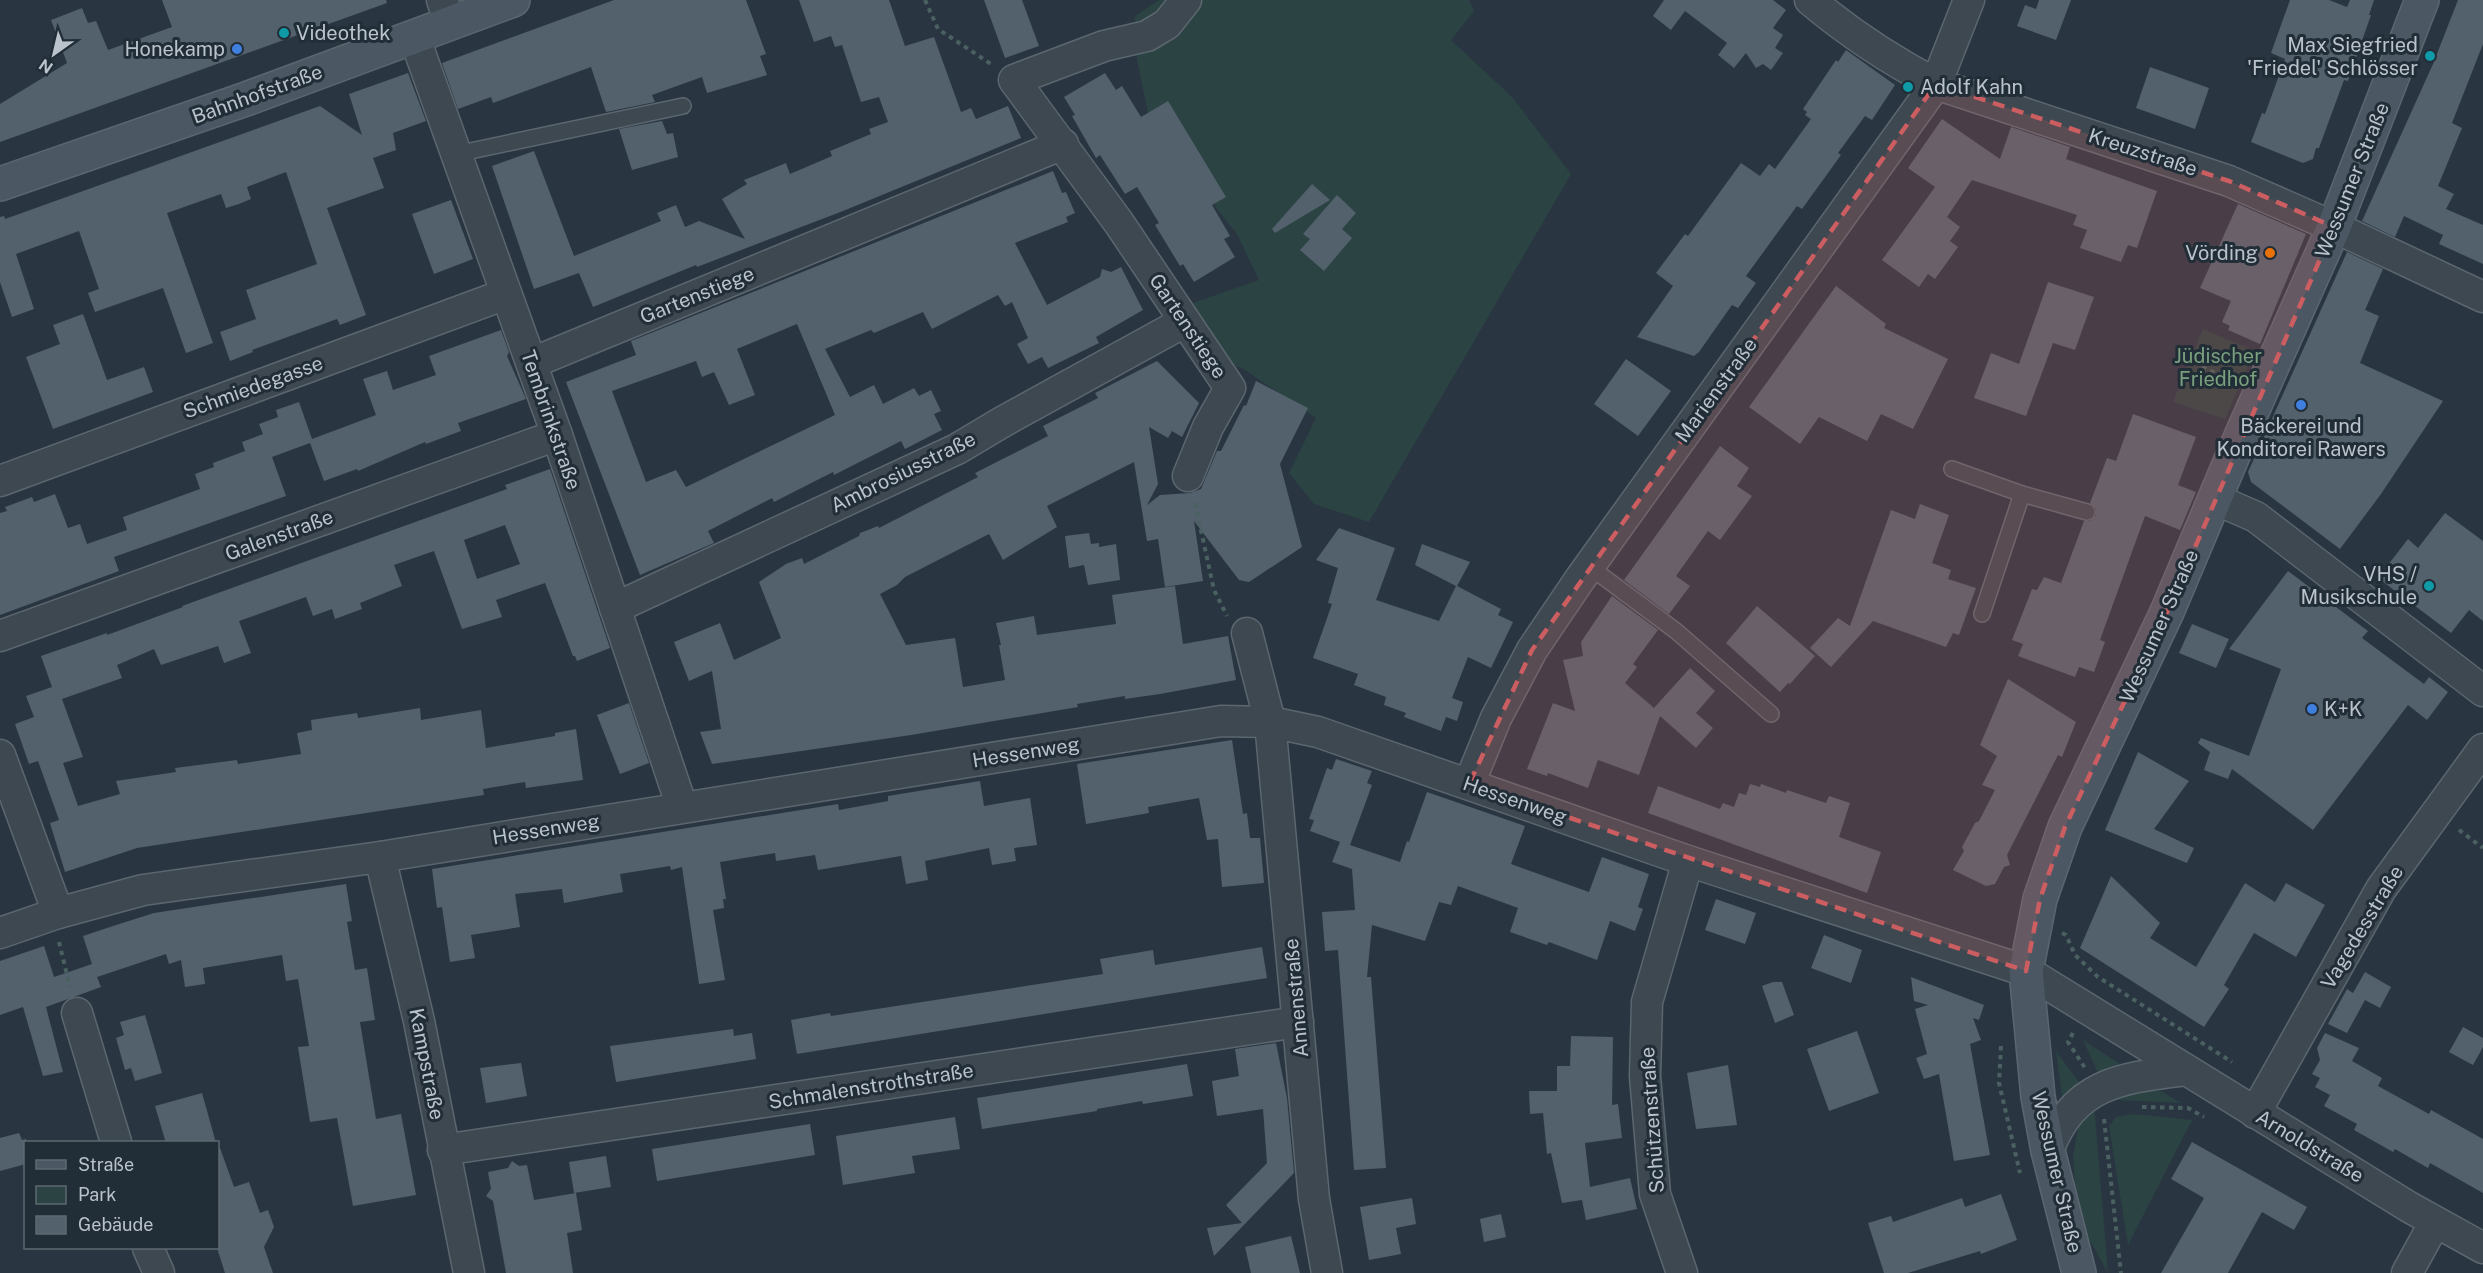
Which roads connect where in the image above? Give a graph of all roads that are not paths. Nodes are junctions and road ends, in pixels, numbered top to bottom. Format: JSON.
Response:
{"nodes":[{"id":1,"x":513,"y":0,"type":"edge"},
{"id":2,"x":1186,"y":0,"type":"edge"},
{"id":3,"x":1810,"y":0,"type":"edge"},
{"id":4,"x":1969,"y":0,"type":"edge"},
{"id":5,"x":2422,"y":0,"type":"edge"},
{"id":6,"x":446,"y":11,"type":"edge"},
{"id":7,"x":414,"y":36,"type":"junction"},
{"id":8,"x":1936,"y":84,"type":"junction"},
{"id":9,"x":682,"y":106,"type":"dead end"},
{"id":10,"x":1063,"y":144,"type":"junction"},
{"id":11,"x":456,"y":154,"type":"junction"},
{"id":12,"x":0,"y":184,"type":"edge"},
{"id":13,"x":2334,"y":227,"type":"junction"},
{"id":14,"x":506,"y":294,"type":"junction"},
{"id":15,"x":2483,"y":297,"type":"edge"},
{"id":16,"x":1184,"y":322,"type":"junction"},
{"id":17,"x":532,"y":363,"type":"junction"},
{"id":18,"x":557,"y":435,"type":"junction"},
{"id":19,"x":1952,"y":469,"type":"dead end"},
{"id":20,"x":1188,"y":477,"type":"road end"},
{"id":21,"x":0,"y":480,"type":"edge"},
{"id":22,"x":2022,"y":494,"type":"junction"},
{"id":23,"x":2215,"y":499,"type":"junction"},
{"id":24,"x":2087,"y":512,"type":"dead end"},
{"id":25,"x":1590,"y":567,"type":"junction"},
{"id":26,"x":615,"y":608,"type":"junction"},
{"id":27,"x":1982,"y":614,"type":"dead end"},
{"id":28,"x":1247,"y":633,"type":"road end"},
{"id":29,"x":0,"y":636,"type":"edge"},
{"id":30,"x":2483,"y":691,"type":"edge"},
{"id":31,"x":1771,"y":714,"type":"dead end"},
{"id":32,"x":1270,"y":722,"type":"junction"},
{"id":33,"x":2483,"y":749,"type":"edge"},
{"id":34,"x":0,"y":755,"type":"edge"},
{"id":35,"x":1469,"y":784,"type":"junction"},
{"id":36,"x":682,"y":807,"type":"junction"},
{"id":37,"x":380,"y":857,"type":"junction"},
{"id":38,"x":1688,"y":861,"type":"junction"},
{"id":39,"x":58,"y":913,"type":"junction"},
{"id":40,"x":0,"y":933,"type":"edge"},
{"id":41,"x":2026,"y":971,"type":"junction"},
{"id":42,"x":77,"y":1013,"type":"road end"},
{"id":43,"x":1298,"y":1022,"type":"junction"},
{"id":44,"x":2186,"y":1070,"type":"junction"},
{"id":45,"x":2256,"y":1113,"type":"junction"},
{"id":46,"x":115,"y":1141,"type":"edge"},
{"id":47,"x":443,"y":1150,"type":"junction"},
{"id":48,"x":2048,"y":1151,"type":"junction"},
{"id":49,"x":2435,"y":1222,"type":"junction"},
{"id":50,"x":2483,"y":1248,"type":"edge"},
{"id":51,"x":148,"y":1249,"type":"edge"},
{"id":52,"x":159,"y":1273,"type":"edge"},
{"id":53,"x":469,"y":1273,"type":"edge"},
{"id":54,"x":1327,"y":1273,"type":"edge"},
{"id":55,"x":1682,"y":1273,"type":"edge"},
{"id":56,"x":2079,"y":1273,"type":"edge"},
{"id":57,"x":2407,"y":1273,"type":"edge"}],
"edges":[{"from":1,"to":6,"type":"street","name":"Bahnhofstraße"},
{"from":2,"to":10,"type":"street","name":"Gartenstiege"},
{"from":3,"to":8,"type":"street","name":"Kreuzstraße"},
{"from":4,"to":8,"type":"street","name":"Marienstraße"},
{"from":5,"to":13,"type":"street","name":"Wessumer Straße"},
{"from":6,"to":7,"type":"street","name":"Bahnhofstraße"},
{"from":7,"to":11,"type":"street","name":"Tembrinkstraße"},
{"from":7,"to":12,"type":"street","name":"Bahnhofstraße"},
{"from":8,"to":13,"type":"street","name":"Kreuzstraße"},
{"from":8,"to":25,"type":"street","name":"Marienstraße"},
{"from":9,"to":11,"type":"lane"},
{"from":10,"to":16,"type":"street","name":"Gartenstiege"},
{"from":10,"to":17,"type":"street","name":"Gartenstiege"},
{"from":11,"to":14,"type":"street","name":"Tembrinkstraße"},
{"from":13,"to":15,"type":"street","name":"Kreuzstraße"},
{"from":13,"to":23,"type":"street","name":"Wessumer Straße"},
{"from":14,"to":17,"type":"street","name":"Tembrinkstraße"},
{"from":14,"to":21,"type":"street","name":"Schmiedegasse"},
{"from":16,"to":20,"type":"street","name":"Gartenstiege"},
{"from":16,"to":26,"type":"street","name":"Ambrosiusstraße"},
{"from":17,"to":18,"type":"street","name":"Tembrinkstraße"},
{"from":18,"to":26,"type":"street","name":"Tembrinkstraße"},
{"from":18,"to":29,"type":"street","name":"Galenstraße"},
{"from":19,"to":22,"type":"lane"},
{"from":22,"to":24,"type":"lane"},
{"from":22,"to":27,"type":"lane"},
{"from":23,"to":30,"type":"street"},
{"from":23,"to":41,"type":"street","name":"Wessumer Straße"},
{"from":25,"to":31,"type":"lane"},
{"from":25,"to":35,"type":"street","name":"Marienstraße"},
{"from":26,"to":36,"type":"street","name":"Tembrinkstraße"},
{"from":28,"to":32,"type":"street"},
{"from":32,"to":35,"type":"street","name":"Hessenweg"},
{"from":32,"to":36,"type":"street","name":"Hessenweg"},
{"from":32,"to":43,"type":"street","name":"Annenstraße"},
{"from":33,"to":45,"type":"street","name":"Vagedesstraße"},
{"from":34,"to":39,"type":"street"},
{"from":35,"to":38,"type":"street","name":"Hessenweg"},
{"from":36,"to":37,"type":"street","name":"Hessenweg"},
{"from":37,"to":39,"type":"street","name":"Hessenweg"},
{"from":37,"to":47,"type":"street","name":"Kampstraße"},
{"from":38,"to":41,"type":"street","name":"Hessenweg"},
{"from":38,"to":55,"type":"street","name":"Schützenstraße"},
{"from":39,"to":40,"type":"street","name":"Hessenweg"},
{"from":41,"to":44,"type":"street","name":"Arnoldstraße"},
{"from":41,"to":48,"type":"street","name":"Wessumer Straße"},
{"from":42,"to":46,"type":"street"},
{"from":43,"to":47,"type":"street","name":"Schmalenstrothstraße"},
{"from":43,"to":54,"type":"street","name":"Annenstraße"},
{"from":44,"to":45,"type":"street","name":"Arnoldstraße"},
{"from":44,"to":48,"type":"street"},
{"from":45,"to":49,"type":"street","name":"Arnoldstraße"},
{"from":47,"to":53,"type":"street","name":"Kampstraße"},
{"from":48,"to":56,"type":"street","name":"Wessumer Straße"},
{"from":49,"to":50,"type":"street","name":"Arnoldstraße"},
{"from":49,"to":57,"type":"street"},
{"from":51,"to":52,"type":"street"}]}
